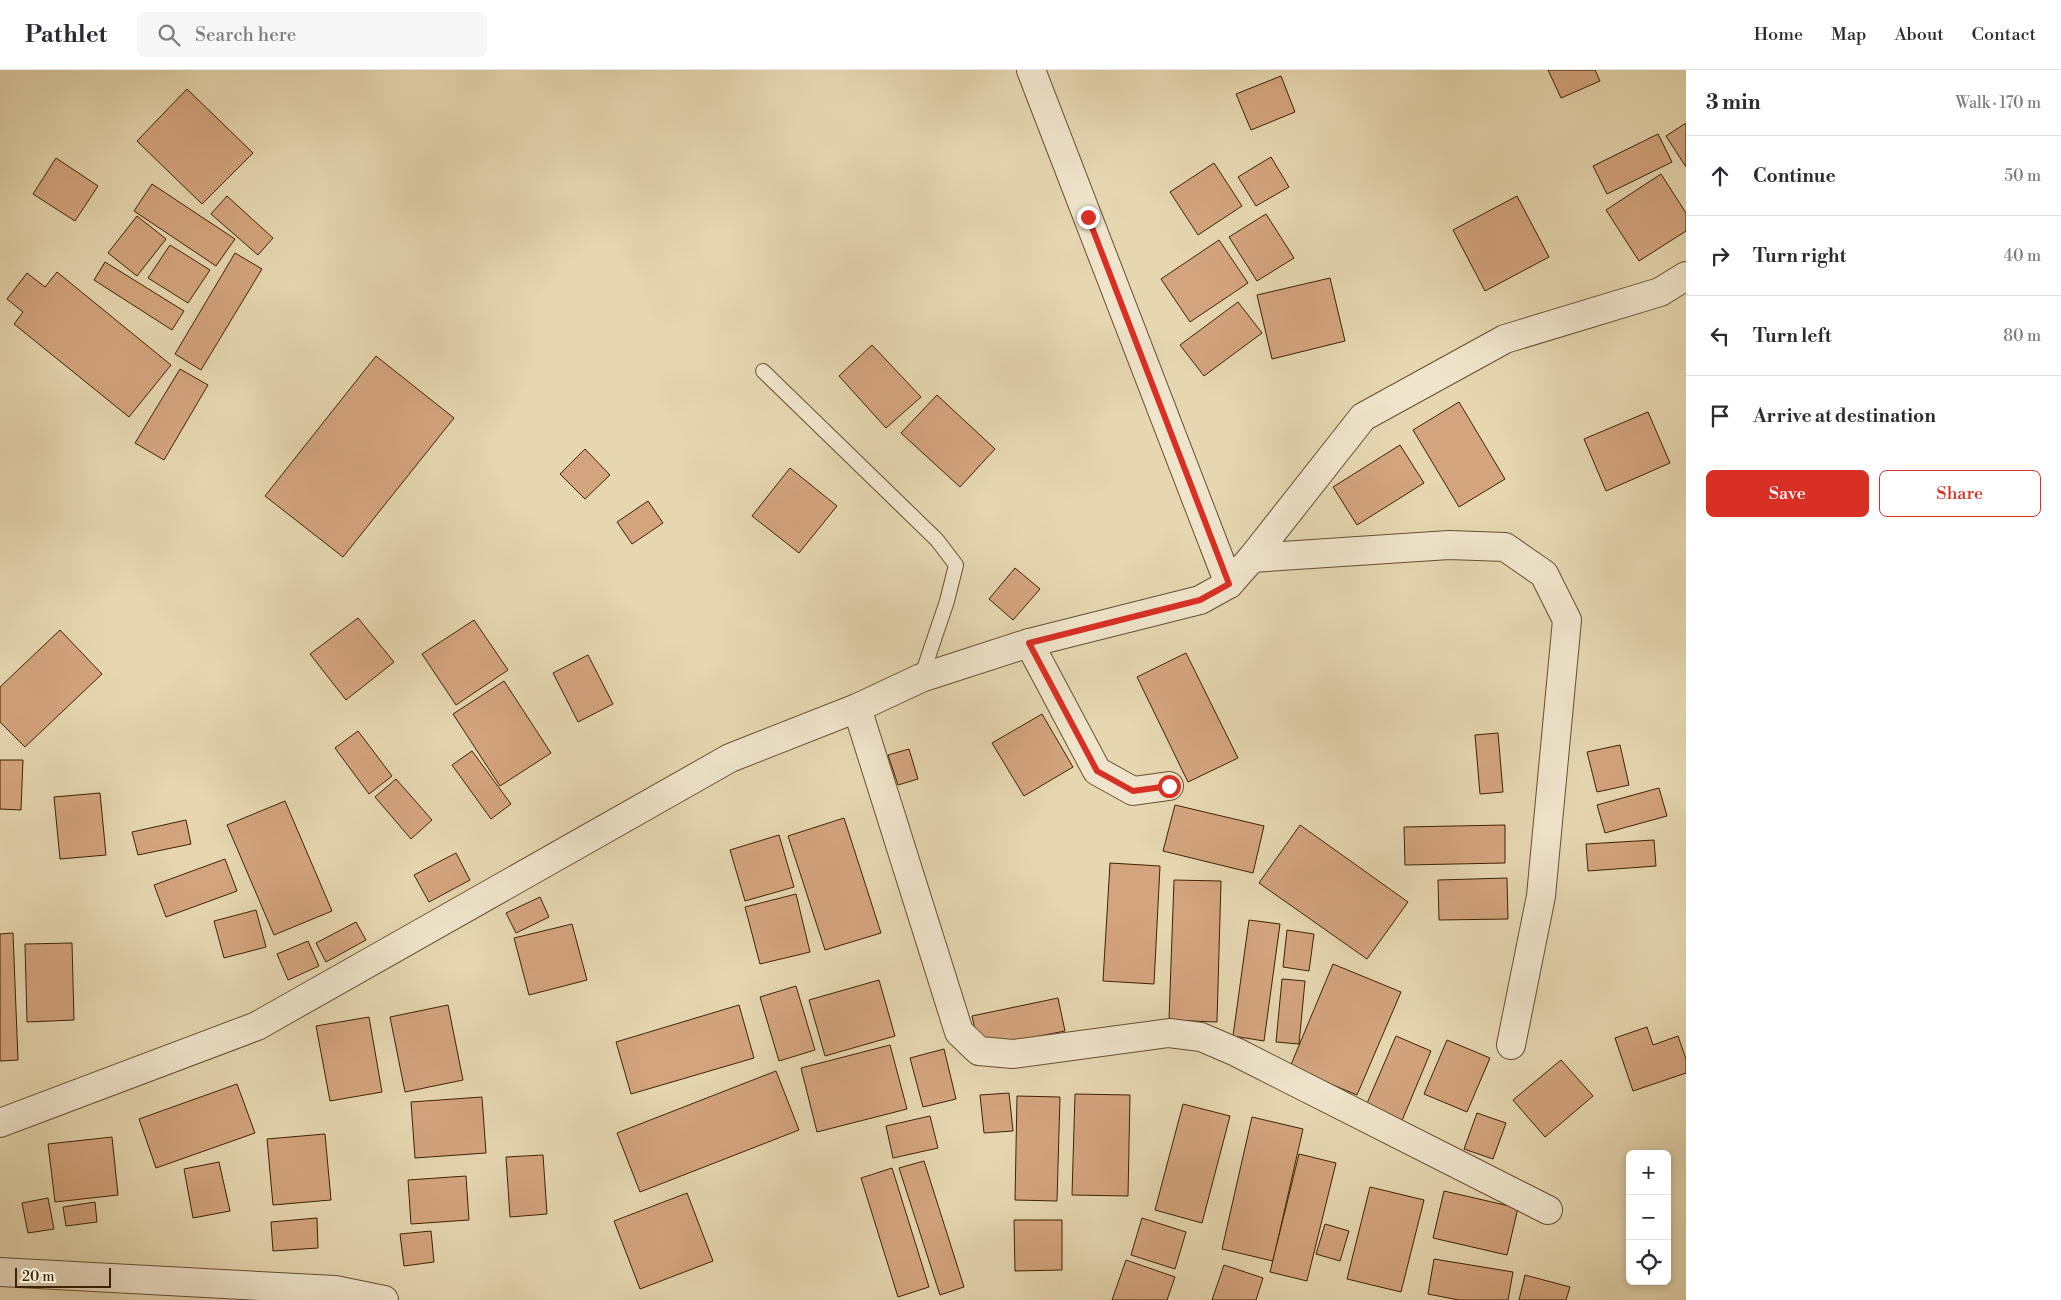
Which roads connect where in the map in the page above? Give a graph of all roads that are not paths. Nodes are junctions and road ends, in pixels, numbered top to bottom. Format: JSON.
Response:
{"nodes":[{"id":1,"x":1031,"y":70,"type":"edge"},
{"id":2,"x":1686,"y":276,"type":"edge"},
{"id":3,"x":763,"y":371,"type":"dead end"},
{"id":4,"x":1252,"y":558,"type":"junction"},
{"id":5,"x":1229,"y":584,"type":"junction"},
{"id":6,"x":1029,"y":643,"type":"junction"},
{"id":7,"x":920,"y":678,"type":"junction"},
{"id":8,"x":857,"y":708,"type":"junction"},
{"id":9,"x":1169,"y":786,"type":"dead end"},
{"id":10,"x":1511,"y":1045,"type":"dead end"},
{"id":11,"x":0,"y":1123,"type":"edge"},
{"id":12,"x":1548,"y":1210,"type":"dead end"},
{"id":13,"x":0,"y":1272,"type":"edge"},
{"id":14,"x":384,"y":1300,"type":"edge"}],
"edges":[{"from":1,"to":5,"type":"street"},
{"from":2,"to":4,"type":"street"},
{"from":3,"to":7,"type":"lane"},
{"from":4,"to":5,"type":"street"},
{"from":4,"to":10,"type":"street"},
{"from":5,"to":6,"type":"street"},
{"from":6,"to":7,"type":"street"},
{"from":6,"to":9,"type":"street"},
{"from":7,"to":8,"type":"street"},
{"from":8,"to":11,"type":"street"},
{"from":8,"to":12,"type":"street"},
{"from":13,"to":14,"type":"street"}]}
